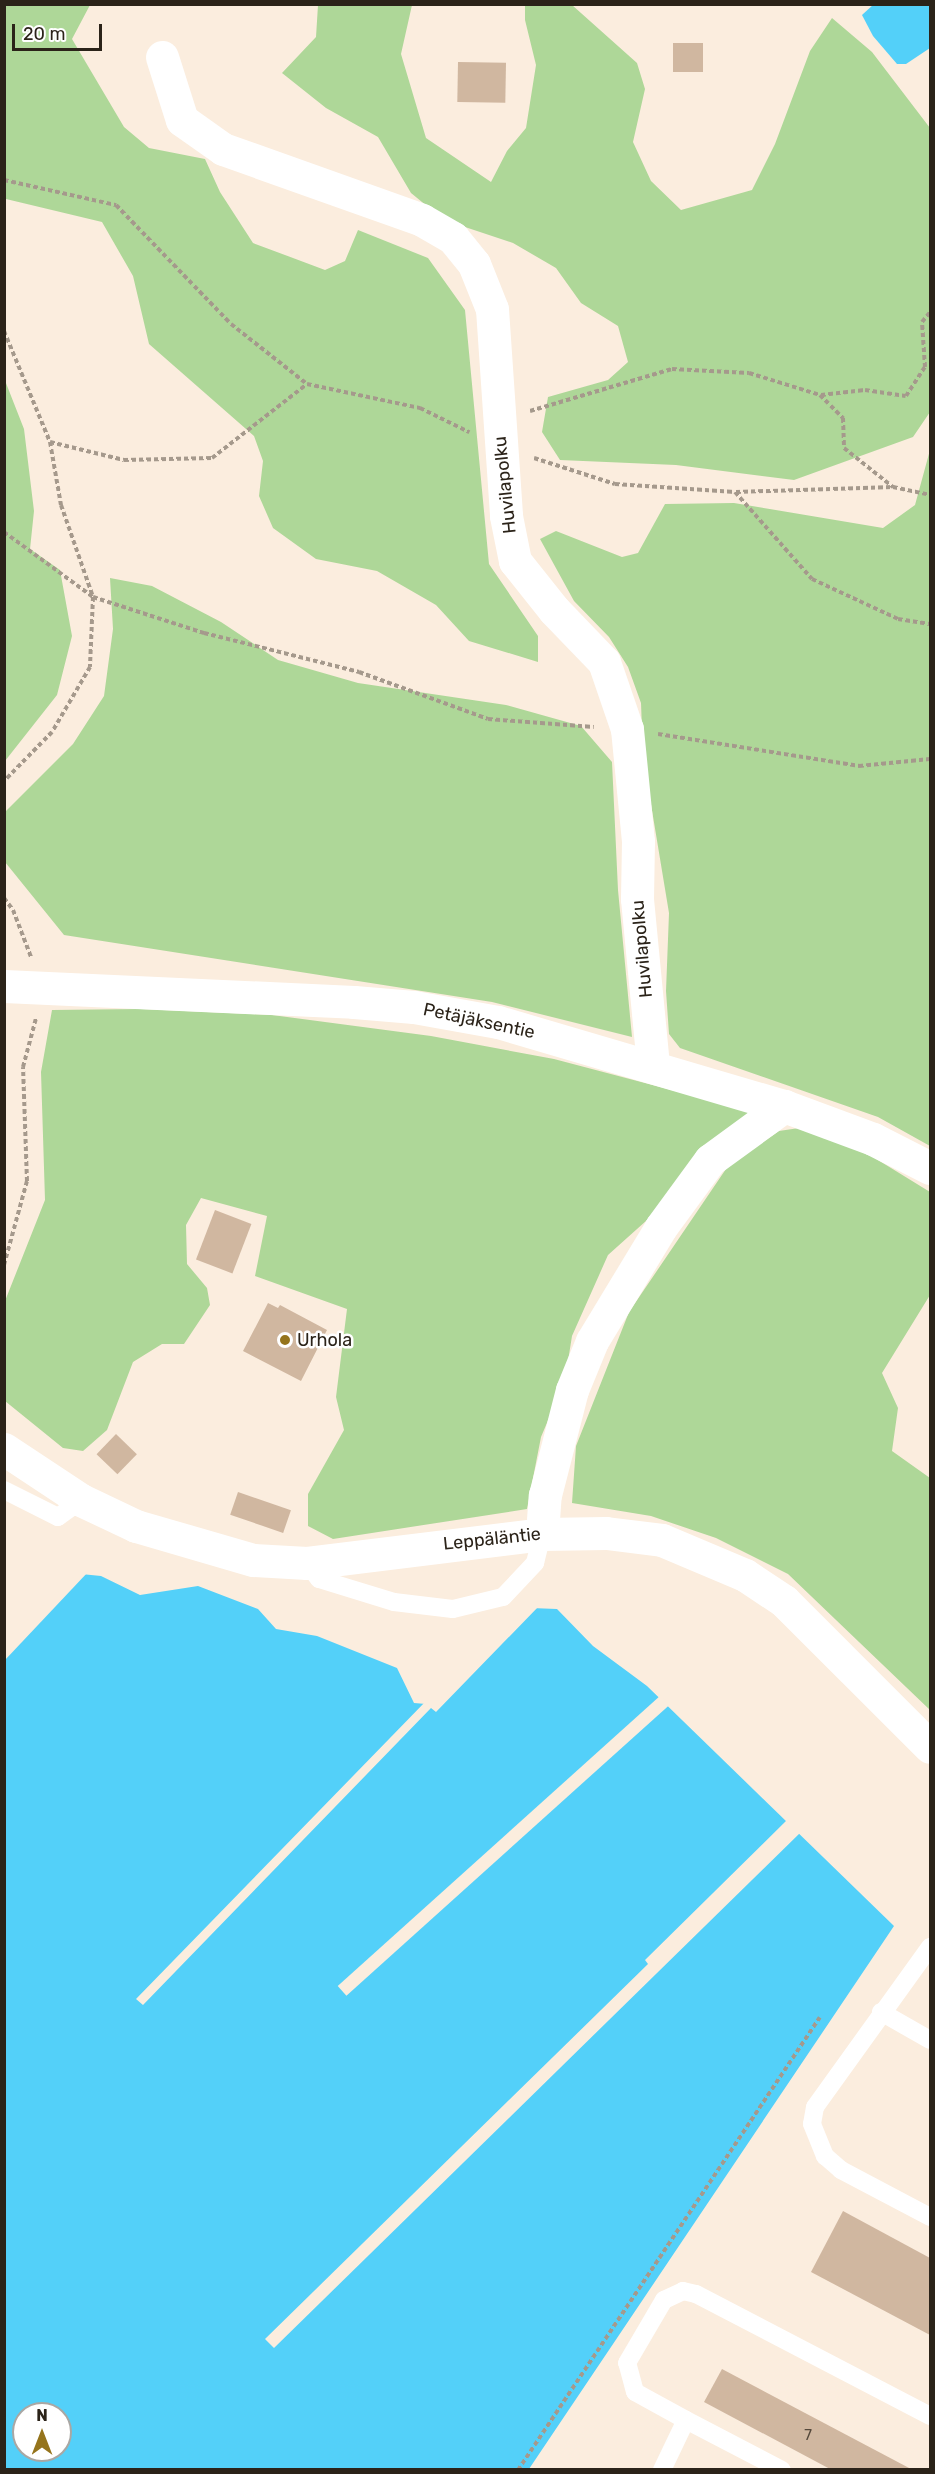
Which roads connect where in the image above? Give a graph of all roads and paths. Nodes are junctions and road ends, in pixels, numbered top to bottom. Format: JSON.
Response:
{"nodes":[{"id":1,"x":162,"y":57,"type":"dead end"},
{"id":2,"x":4,"y":180,"type":"edge"},
{"id":3,"x":930,"y":312,"type":"edge"},
{"id":4,"x":4,"y":332,"type":"edge"},
{"id":5,"x":307,"y":384,"type":"junction"},
{"id":6,"x":820,"y":395,"type":"junction"},
{"id":7,"x":499,"y":434,"type":"junction"},
{"id":8,"x":50,"y":442,"type":"junction"},
{"id":9,"x":893,"y":487,"type":"junction"},
{"id":10,"x":735,"y":492,"type":"junction"},
{"id":11,"x":930,"y":495,"type":"edge"},
{"id":12,"x":4,"y":532,"type":"edge"},
{"id":13,"x":93,"y":597,"type":"junction"},
{"id":14,"x":930,"y":624,"type":"edge"},
{"id":15,"x":627,"y":729,"type":"junction"},
{"id":16,"x":930,"y":759,"type":"edge"},
{"id":17,"x":4,"y":781,"type":"edge"},
{"id":18,"x":4,"y":898,"type":"edge"},
{"id":19,"x":4,"y":986,"type":"edge"},
{"id":20,"x":44,"y":989,"type":"junction"},
{"id":21,"x":653,"y":1066,"type":"junction"},
{"id":22,"x":784,"y":1106,"type":"junction"},
{"id":23,"x":930,"y":1168,"type":"edge"},
{"id":24,"x":4,"y":1265,"type":"edge"},
{"id":25,"x":4,"y":1449,"type":"edge"},
{"id":26,"x":4,"y":1490,"type":"edge"},
{"id":27,"x":81,"y":1500,"type":"junction"},
{"id":28,"x":542,"y":1534,"type":"junction"},
{"id":29,"x":307,"y":1563,"type":"junction"},
{"id":30,"x":930,"y":1748,"type":"edge"},
{"id":31,"x":930,"y":1947,"type":"edge"},
{"id":32,"x":881,"y":2012,"type":"junction"},
{"id":33,"x":820,"y":2017,"type":"dead end"},
{"id":34,"x":930,"y":2040,"type":"edge"},
{"id":35,"x":930,"y":2217,"type":"edge"},
{"id":36,"x":930,"y":2416,"type":"edge"},
{"id":37,"x":686,"y":2420,"type":"junction"},
{"id":38,"x":518,"y":2469,"type":"edge"},
{"id":39,"x":662,"y":2469,"type":"edge"},
{"id":40,"x":782,"y":2469,"type":"edge"}],
"edges":[{"from":1,"to":7,"type":"street","name":"Huvilapolku"},
{"from":2,"to":5,"type":"path"},
{"from":3,"to":6,"type":"path"},
{"from":4,"to":8,"type":"path"},
{"from":5,"to":7,"type":"path"},
{"from":5,"to":8,"type":"path"},
{"from":6,"to":7,"type":"path"},
{"from":6,"to":9,"type":"path"},
{"from":7,"to":10,"type":"path"},
{"from":7,"to":15,"type":"street","name":"Huvilapolku"},
{"from":8,"to":13,"type":"path"},
{"from":9,"to":10,"type":"path"},
{"from":9,"to":11,"type":"path"},
{"from":10,"to":14,"type":"path"},
{"from":12,"to":13,"type":"path"},
{"from":13,"to":15,"type":"path"},
{"from":13,"to":17,"type":"path"},
{"from":15,"to":16,"type":"path"},
{"from":15,"to":21,"type":"street","name":"Huvilapolku"},
{"from":18,"to":20,"type":"path"},
{"from":19,"to":20,"type":"street","name":"Petäjäksentie"},
{"from":20,"to":21,"type":"street","name":"Petäjäksentie"},
{"from":20,"to":24,"type":"path"},
{"from":21,"to":22,"type":"street","name":"Petäjäksentie"},
{"from":22,"to":23,"type":"street","name":"Petäjäksentie"},
{"from":22,"to":28,"type":"street"},
{"from":25,"to":27,"type":"street","name":"Leppäläntie"},
{"from":26,"to":27,"type":"lane"},
{"from":27,"to":29,"type":"street","name":"Leppäläntie"},
{"from":28,"to":29,"type":"street","name":"Leppäläntie"},
{"from":28,"to":29,"type":"lane"},
{"from":28,"to":30,"type":"street","name":"Leppäläntie"},
{"from":31,"to":32,"type":"lane"},
{"from":32,"to":34,"type":"lane"},
{"from":32,"to":35,"type":"lane"},
{"from":33,"to":38,"type":"path"},
{"from":36,"to":37,"type":"lane"},
{"from":37,"to":39,"type":"lane"},
{"from":37,"to":40,"type":"lane"}]}
